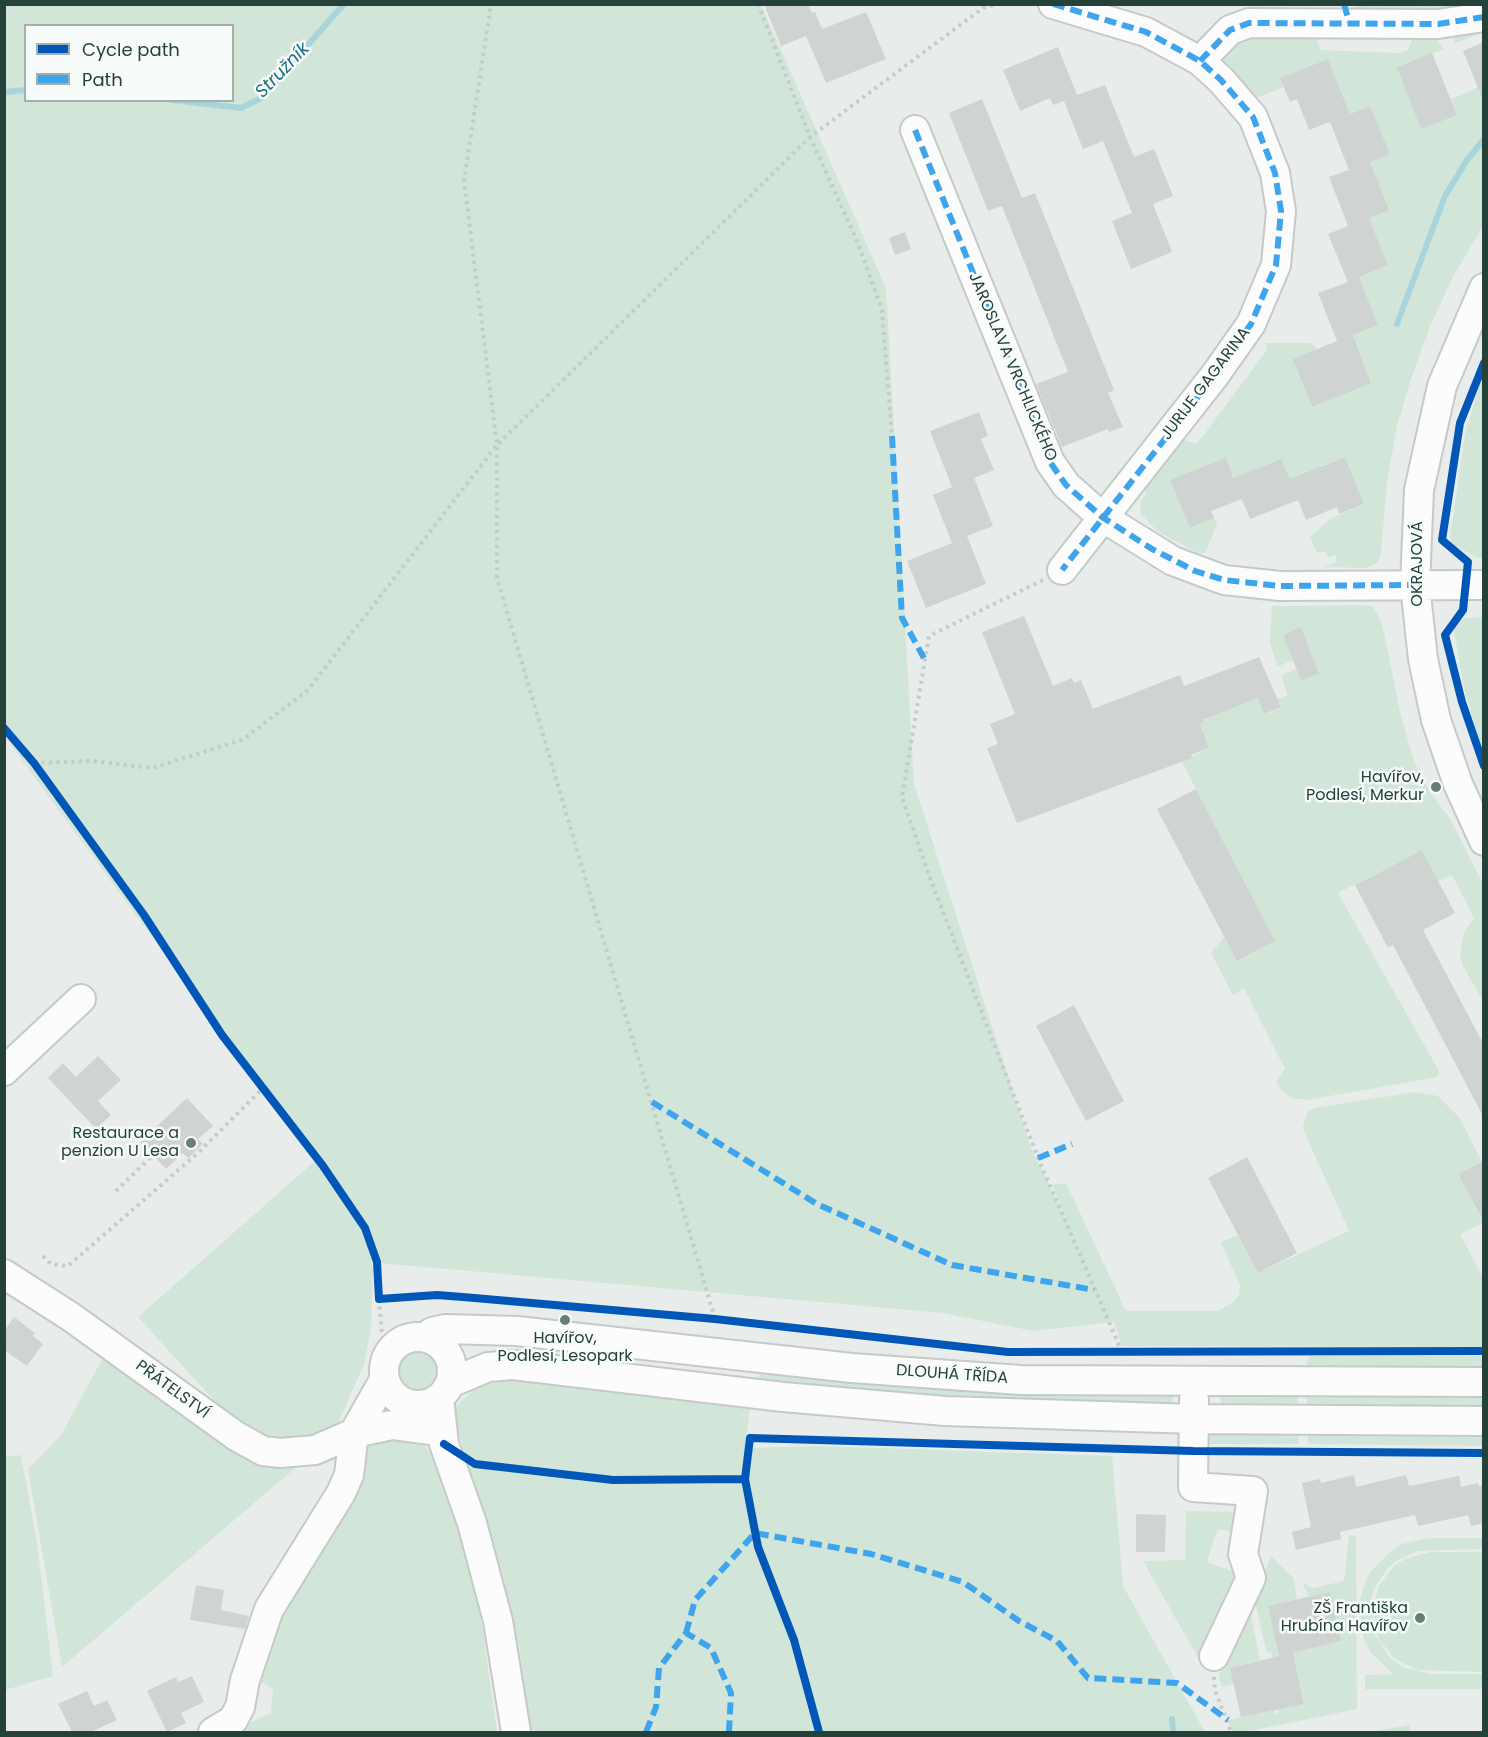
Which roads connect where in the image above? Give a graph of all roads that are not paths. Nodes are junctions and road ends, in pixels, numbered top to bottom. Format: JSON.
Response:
{"nodes":[{"id":1,"x":1053,"y":4,"type":"edge"},
{"id":2,"x":1346,"y":13,"type":"edge"},
{"id":3,"x":1484,"y":17,"type":"edge"},
{"id":4,"x":1200,"y":61,"type":"junction"},
{"id":5,"x":915,"y":130,"type":"dead end"},
{"id":6,"x":1484,"y":288,"type":"edge"},
{"id":7,"x":1102,"y":517,"type":"junction"},
{"id":8,"x":1062,"y":570,"type":"road end"},
{"id":9,"x":1414,"y":585,"type":"junction"},
{"id":10,"x":1484,"y":585,"type":"edge"},
{"id":11,"x":1484,"y":841,"type":"edge"},
{"id":12,"x":81,"y":999,"type":"dead end"},
{"id":13,"x":4,"y":1071,"type":"edge"},
{"id":14,"x":4,"y":1274,"type":"edge"},
{"id":15,"x":425,"y":1337,"type":"junction"},
{"id":16,"x":384,"y":1380,"type":"junction"},
{"id":17,"x":1194,"y":1381,"type":"junction"},
{"id":18,"x":1484,"y":1382,"type":"edge"},
{"id":19,"x":431,"y":1411,"type":"junction"},
{"id":20,"x":1195,"y":1419,"type":"junction"},
{"id":21,"x":1484,"y":1421,"type":"edge"},
{"id":22,"x":367,"y":1430,"type":"junction"},
{"id":23,"x":1214,"y":1656,"type":"dead end"},
{"id":24,"x":213,"y":1732,"type":"edge"},
{"id":25,"x":516,"y":1732,"type":"edge"}],
"edges":[{"from":1,"to":4,"type":"street","name":"JURIJE GAGARINA"},
{"from":2,"to":3,"type":"street"},
{"from":2,"to":4,"type":"street"},
{"from":4,"to":7,"type":"street","name":"JURIJE GAGARINA"},
{"from":5,"to":7,"type":"street","name":"JAROSLAVA VRCHLICKÉHO"},
{"from":6,"to":9,"type":"street","name":"OKRAJOVÁ"},
{"from":7,"to":8,"type":"street","name":"JURIJE GAGARINA"},
{"from":7,"to":9,"type":"street","name":"JAROSLAVA VRCHLICKÉHO"},
{"from":9,"to":10,"type":"street","name":"JAROSLAVA VRCHLICKÉHO"},
{"from":9,"to":11,"type":"street","name":"OKRAJOVÁ"},
{"from":12,"to":13,"type":"street"},
{"from":14,"to":22,"type":"street","name":"PŘÁTELSTVÍ"},
{"from":15,"to":16,"type":"street"},
{"from":15,"to":17,"type":"street","name":"DLOUHÁ TŘÍDA"},
{"from":15,"to":19,"type":"street"},
{"from":16,"to":19,"type":"street"},
{"from":16,"to":22,"type":"street"},
{"from":17,"to":18,"type":"street","name":"DLOUHÁ TŘÍDA"},
{"from":17,"to":20,"type":"street"},
{"from":19,"to":20,"type":"street"},
{"from":19,"to":22,"type":"street","name":"PŘÁTELSTVÍ"},
{"from":19,"to":25,"type":"street"},
{"from":20,"to":21,"type":"street"},
{"from":20,"to":23,"type":"street"},
{"from":22,"to":24,"type":"street"}]}
